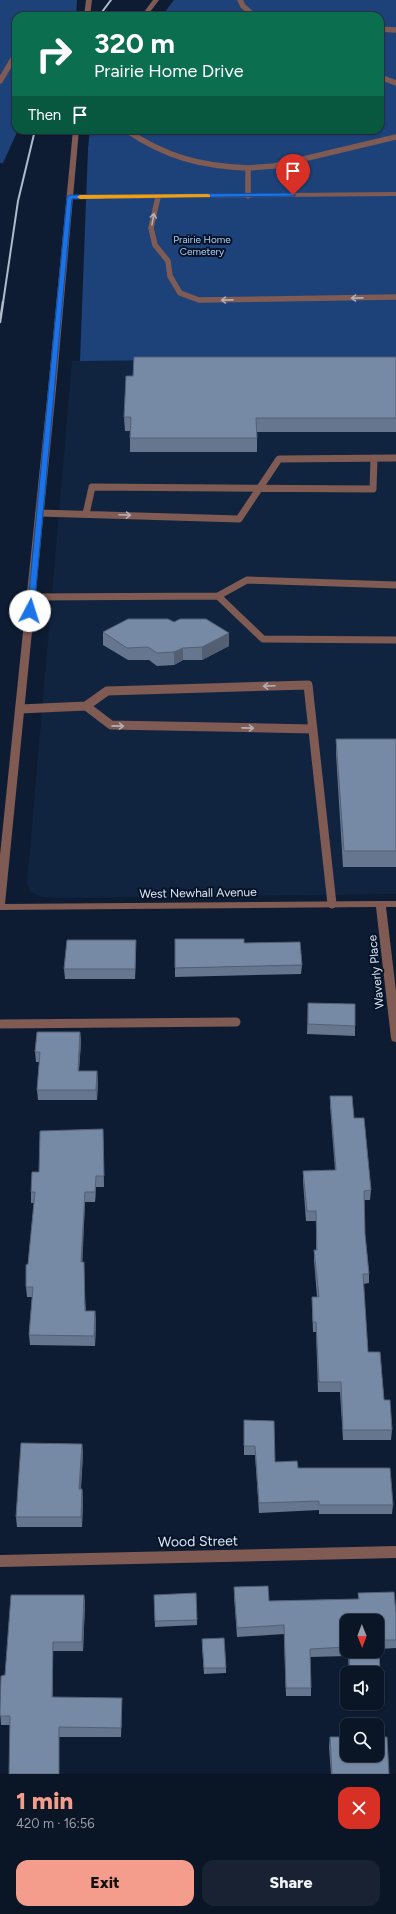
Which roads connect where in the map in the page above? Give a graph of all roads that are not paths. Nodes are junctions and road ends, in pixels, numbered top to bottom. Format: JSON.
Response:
{"nodes":[{"id":1,"x":89,"y":0,"type":"edge"},
{"id":2,"x":156,"y":0,"type":"edge"},
{"id":3,"x":240,"y":0,"type":"edge"},
{"id":4,"x":88,"y":12,"type":"edge"},
{"id":5,"x":147,"y":12,"type":"edge"},
{"id":6,"x":250,"y":12,"type":"edge"},
{"id":7,"x":384,"y":29,"type":"edge"},
{"id":8,"x":396,"y":30,"type":"edge"},
{"id":9,"x":12,"y":61,"type":"edge"},
{"id":10,"x":384,"y":78,"type":"edge"},
{"id":11,"x":0,"y":81,"type":"edge"},
{"id":12,"x":396,"y":82,"type":"edge"},
{"id":13,"x":76,"y":134,"type":"edge"},
{"id":14,"x":132,"y":134,"type":"edge"},
{"id":15,"x":396,"y":137,"type":"edge"},
{"id":16,"x":248,"y":168,"type":"junction"},
{"id":17,"x":396,"y":194,"type":"edge"},
{"id":18,"x":248,"y":196,"type":"junction"},
{"id":19,"x":70,"y":197,"type":"junction"},
{"id":20,"x":158,"y":197,"type":"junction"},
{"id":21,"x":396,"y":297,"type":"edge"},
{"id":22,"x":374,"y":458,"type":"junction"},
{"id":23,"x":396,"y":458,"type":"edge"},
{"id":24,"x":259,"y":490,"type":"junction"},
{"id":25,"x":39,"y":513,"type":"junction"},
{"id":26,"x":86,"y":514,"type":"junction"},
{"id":27,"x":396,"y":585,"type":"edge"},
{"id":28,"x":218,"y":596,"type":"junction"},
{"id":29,"x":31,"y":597,"type":"junction"},
{"id":30,"x":396,"y":640,"type":"edge"},
{"id":31,"x":86,"y":706,"type":"junction"},
{"id":32,"x":20,"y":709,"type":"junction"},
{"id":33,"x":312,"y":730,"type":"junction"},
{"id":34,"x":0,"y":904,"type":"edge"},
{"id":35,"x":332,"y":904,"type":"junction"},
{"id":36,"x":382,"y":904,"type":"junction"},
{"id":37,"x":396,"y":904,"type":"edge"},
{"id":38,"x":0,"y":908,"type":"edge"},
{"id":39,"x":236,"y":1022,"type":"dead end"},
{"id":40,"x":0,"y":1024,"type":"edge"},
{"id":41,"x":396,"y":1038,"type":"edge"},
{"id":42,"x":396,"y":1552,"type":"edge"},
{"id":43,"x":0,"y":1561,"type":"edge"}],
"edges":[{"from":1,"to":4,"type":"street"},
{"from":2,"to":5,"type":"street"},
{"from":3,"to":6,"type":"lane"},
{"from":7,"to":8,"type":"lane"},
{"from":9,"to":11,"type":"lane"},
{"from":10,"to":12,"type":"lane"},
{"from":13,"to":19,"type":"street"},
{"from":14,"to":16,"type":"lane"},
{"from":15,"to":16,"type":"lane"},
{"from":16,"to":18,"type":"lane"},
{"from":17,"to":18,"type":"street"},
{"from":18,"to":20,"type":"street"},
{"from":19,"to":20,"type":"street"},
{"from":19,"to":25,"type":"street"},
{"from":21,"to":20,"type":"lane","one_way":true},
{"from":22,"to":23,"type":"lane"},
{"from":22,"to":24,"type":"lane"},
{"from":22,"to":24,"type":"lane"},
{"from":26,"to":24,"type":"lane","one_way":true},
{"from":24,"to":26,"type":"lane"},
{"from":25,"to":26,"type":"lane"},
{"from":25,"to":29,"type":"street"},
{"from":27,"to":28,"type":"lane"},
{"from":28,"to":29,"type":"lane"},
{"from":28,"to":30,"type":"lane"},
{"from":29,"to":32,"type":"street"},
{"from":31,"to":32,"type":"lane"},
{"from":31,"to":33,"type":"lane","one_way":true},
{"from":33,"to":31,"type":"lane","one_way":true},
{"from":32,"to":34,"type":"street"},
{"from":33,"to":35,"type":"lane"},
{"from":35,"to":36,"type":"street","name":"West Newhall Avenue"},
{"from":35,"to":38,"type":"street","name":"West Newhall Avenue"},
{"from":36,"to":37,"type":"street","name":"West Newhall Avenue"},
{"from":36,"to":41,"type":"street","name":"Waverly Place"},
{"from":39,"to":40,"type":"lane"},
{"from":42,"to":43,"type":"street","name":"Wood Street"}]}
